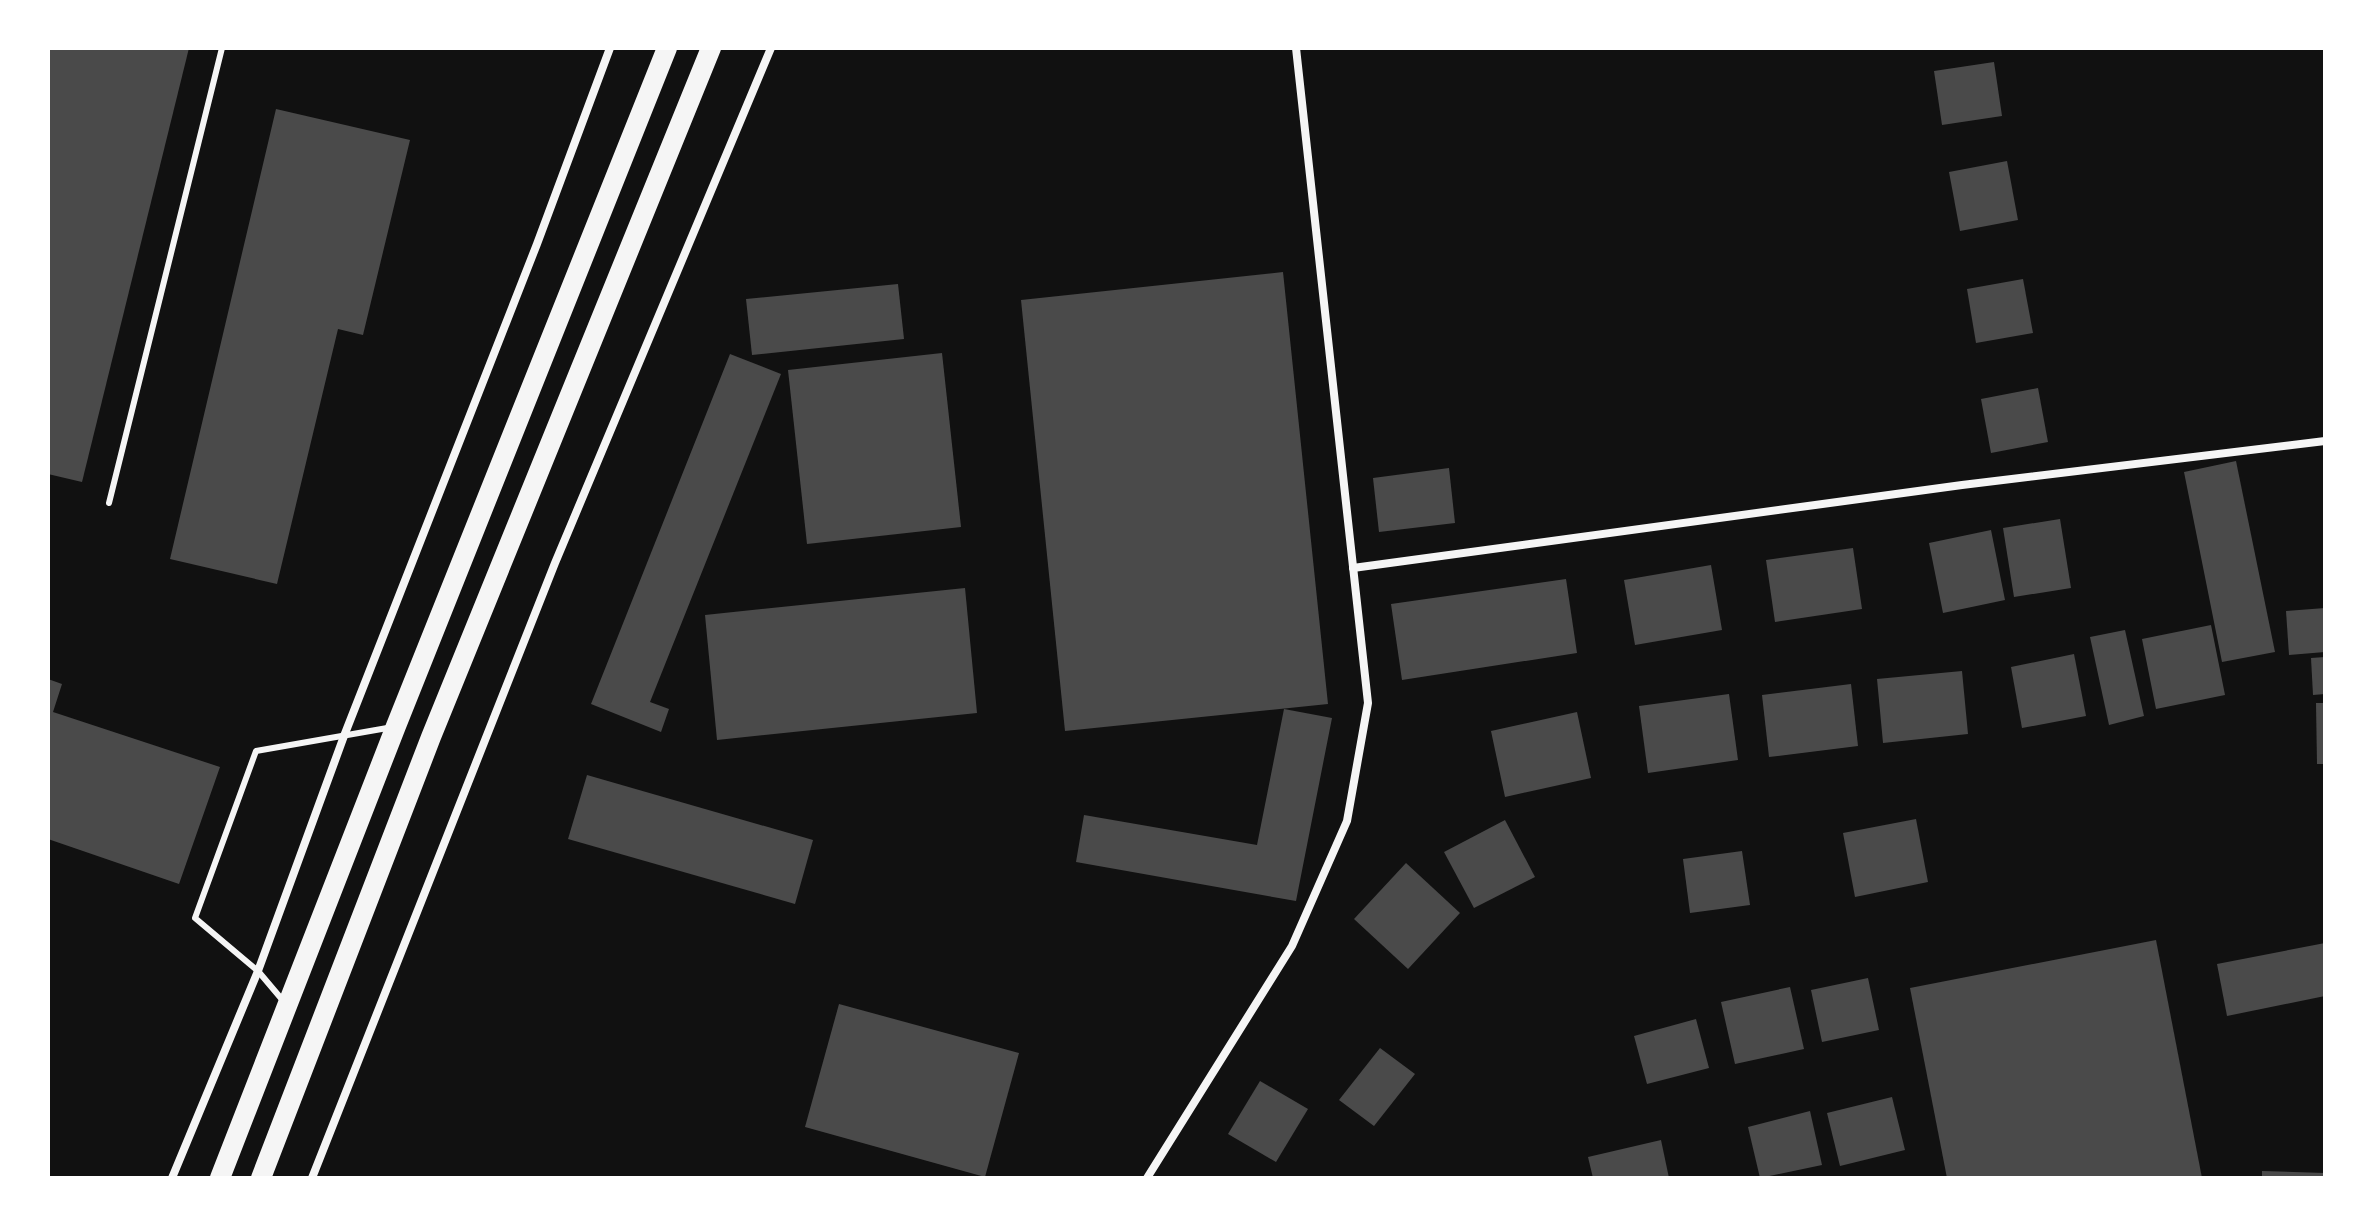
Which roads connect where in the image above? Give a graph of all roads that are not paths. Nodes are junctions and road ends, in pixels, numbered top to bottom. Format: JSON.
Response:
{"nodes":[{"id":1,"x":222,"y":48,"type":"edge"},
{"id":2,"x":610,"y":48,"type":"edge"},
{"id":3,"x":667,"y":48,"type":"edge"},
{"id":4,"x":711,"y":48,"type":"edge"},
{"id":5,"x":771,"y":48,"type":"edge"},
{"id":6,"x":1296,"y":48,"type":"edge"},
{"id":7,"x":2325,"y":441,"type":"edge"},
{"id":8,"x":109,"y":503,"type":"dead end"},
{"id":9,"x":1353,"y":568,"type":"junction"},
{"id":10,"x":396,"y":726,"type":"junction"},
{"id":11,"x":344,"y":736,"type":"junction"},
{"id":12,"x":258,"y":971,"type":"junction"},
{"id":13,"x":288,"y":1007,"type":"junction"},
{"id":14,"x":172,"y":1178,"type":"edge"},
{"id":15,"x":220,"y":1178,"type":"edge"},
{"id":16,"x":261,"y":1178,"type":"edge"},
{"id":17,"x":312,"y":1178,"type":"edge"},
{"id":18,"x":1147,"y":1178,"type":"edge"}],
"edges":[{"from":1,"to":8,"type":"lane"},
{"from":2,"to":11,"type":"street"},
{"from":3,"to":10,"type":"main road"},
{"from":4,"to":16,"type":"main road"},
{"from":5,"to":17,"type":"street"},
{"from":6,"to":9,"type":"street"},
{"from":7,"to":9,"type":"street"},
{"from":9,"to":18,"type":"street"},
{"from":10,"to":11,"type":"lane"},
{"from":10,"to":13,"type":"main road"},
{"from":11,"to":12,"type":"street"},
{"from":11,"to":12,"type":"lane"},
{"from":12,"to":13,"type":"lane"},
{"from":12,"to":14,"type":"street"},
{"from":13,"to":15,"type":"main road"}]}
